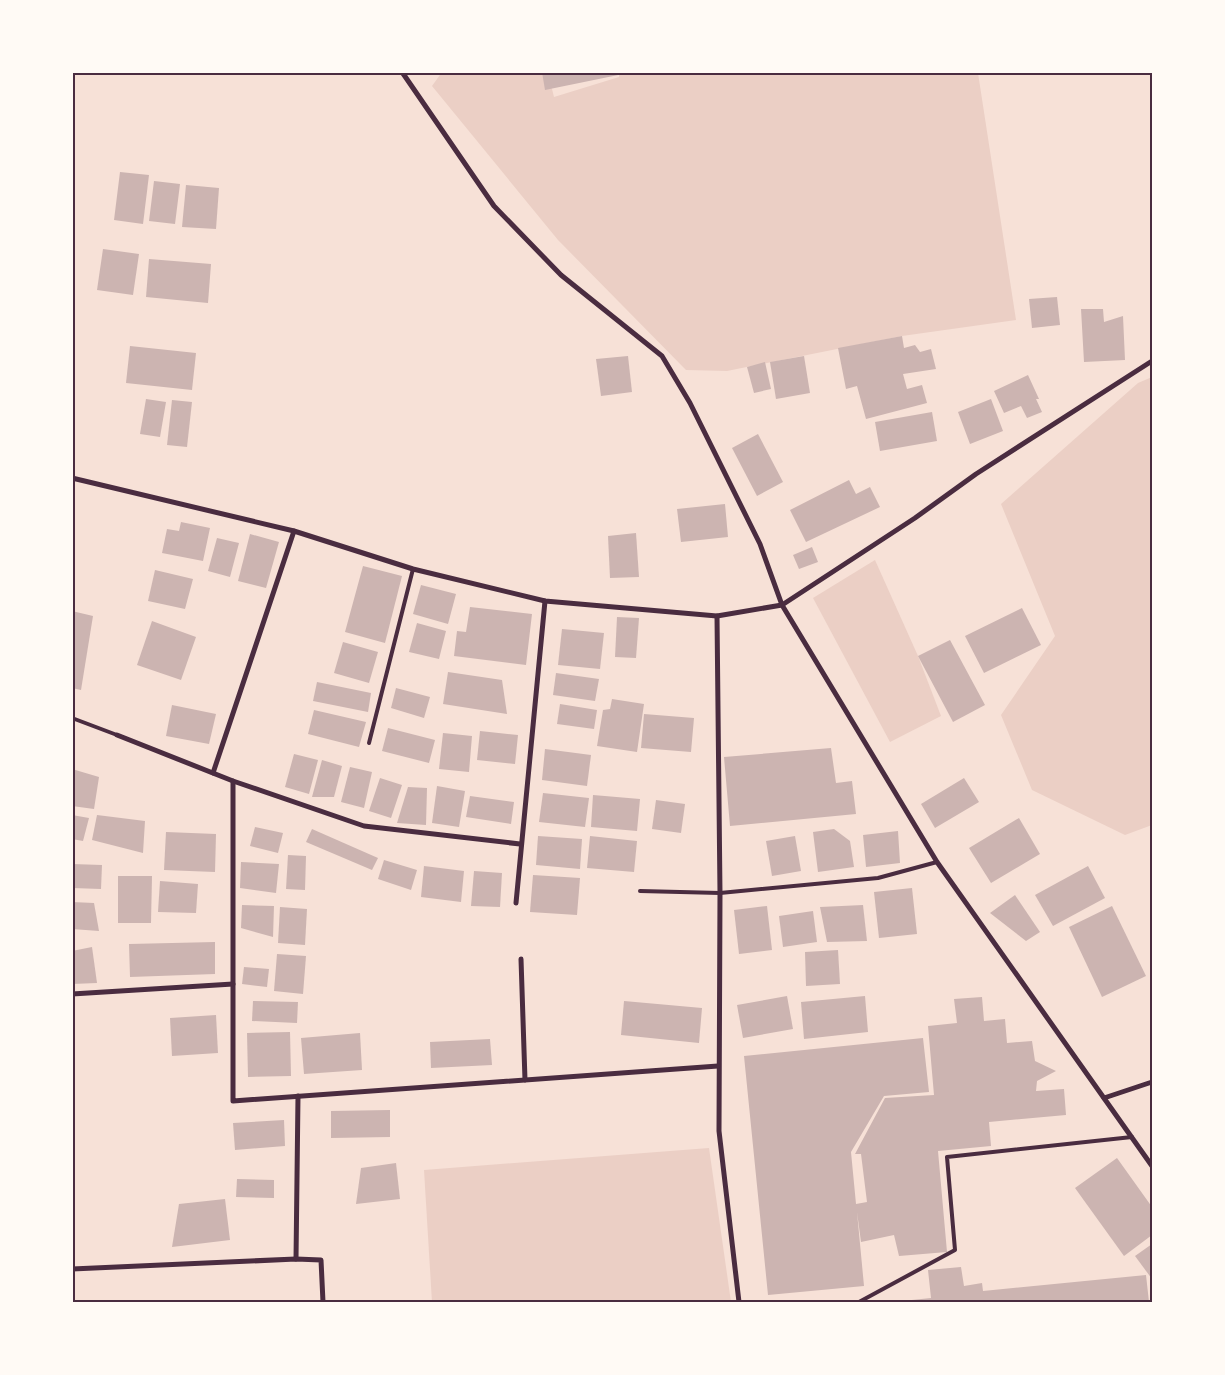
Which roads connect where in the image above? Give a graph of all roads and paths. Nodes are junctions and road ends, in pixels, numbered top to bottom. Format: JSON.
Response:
{"nodes":[{"id":1,"x":402,"y":72,"type":"edge"},
{"id":2,"x":1152,"y":361,"type":"edge"},
{"id":3,"x":72,"y":478,"type":"edge"},
{"id":4,"x":294,"y":531,"type":"junction"},
{"id":5,"x":413,"y":569,"type":"junction"},
{"id":6,"x":545,"y":601,"type":"junction"},
{"id":7,"x":782,"y":605,"type":"junction"},
{"id":8,"x":716,"y":616,"type":"junction"},
{"id":9,"x":72,"y":718,"type":"edge"},
{"id":10,"x":117,"y":735,"type":"joint"},
{"id":11,"x":369,"y":742,"type":"dead end"},
{"id":12,"x":213,"y":773,"type":"junction"},
{"id":13,"x":233,"y":781,"type":"junction"},
{"id":14,"x":520,"y":844,"type":"junction"},
{"id":15,"x":936,"y":862,"type":"junction"},
{"id":16,"x":640,"y":891,"type":"dead end"},
{"id":17,"x":720,"y":893,"type":"junction"},
{"id":18,"x":516,"y":904,"type":"dead end"},
{"id":19,"x":520,"y":958,"type":"dead end"},
{"id":20,"x":233,"y":984,"type":"junction"},
{"id":21,"x":72,"y":994,"type":"edge"},
{"id":22,"x":718,"y":1066,"type":"junction"},
{"id":23,"x":525,"y":1080,"type":"junction"},
{"id":24,"x":1152,"y":1082,"type":"edge"},
{"id":25,"x":298,"y":1096,"type":"junction"},
{"id":26,"x":1104,"y":1098,"type":"junction"},
{"id":27,"x":1132,"y":1136,"type":"junction"},
{"id":28,"x":1152,"y":1166,"type":"edge"},
{"id":29,"x":296,"y":1258,"type":"junction"},
{"id":30,"x":72,"y":1269,"type":"edge"},
{"id":31,"x":323,"y":1302,"type":"edge"},
{"id":32,"x":739,"y":1302,"type":"edge"},
{"id":33,"x":859,"y":1302,"type":"edge"}],
"edges":[{"from":1,"to":7,"type":"street"},
{"from":2,"to":7,"type":"street"},
{"from":3,"to":4,"type":"street"},
{"from":4,"to":5,"type":"street"},
{"from":4,"to":12,"type":"street"},
{"from":5,"to":6,"type":"street"},
{"from":5,"to":11,"type":"lane"},
{"from":6,"to":8,"type":"street"},
{"from":6,"to":14,"type":"street"},
{"from":7,"to":8,"type":"street"},
{"from":7,"to":15,"type":"street"},
{"from":8,"to":17,"type":"street"},
{"from":9,"to":10,"type":"lane"},
{"from":10,"to":12,"type":"street"},
{"from":12,"to":13,"type":"street"},
{"from":13,"to":14,"type":"street"},
{"from":13,"to":20,"type":"street"},
{"from":14,"to":18,"type":"street"},
{"from":15,"to":17,"type":"lane"},
{"from":15,"to":26,"type":"street"},
{"from":16,"to":17,"type":"lane"},
{"from":17,"to":22,"type":"street"},
{"from":19,"to":23,"type":"street"},
{"from":20,"to":21,"type":"street"},
{"from":20,"to":25,"type":"street"},
{"from":22,"to":23,"type":"street"},
{"from":22,"to":32,"type":"street"},
{"from":23,"to":25,"type":"street"},
{"from":24,"to":26,"type":"street"},
{"from":25,"to":29,"type":"street"},
{"from":26,"to":27,"type":"street"},
{"from":27,"to":28,"type":"street"},
{"from":27,"to":33,"type":"lane"},
{"from":29,"to":30,"type":"street"},
{"from":29,"to":31,"type":"street"}]}
